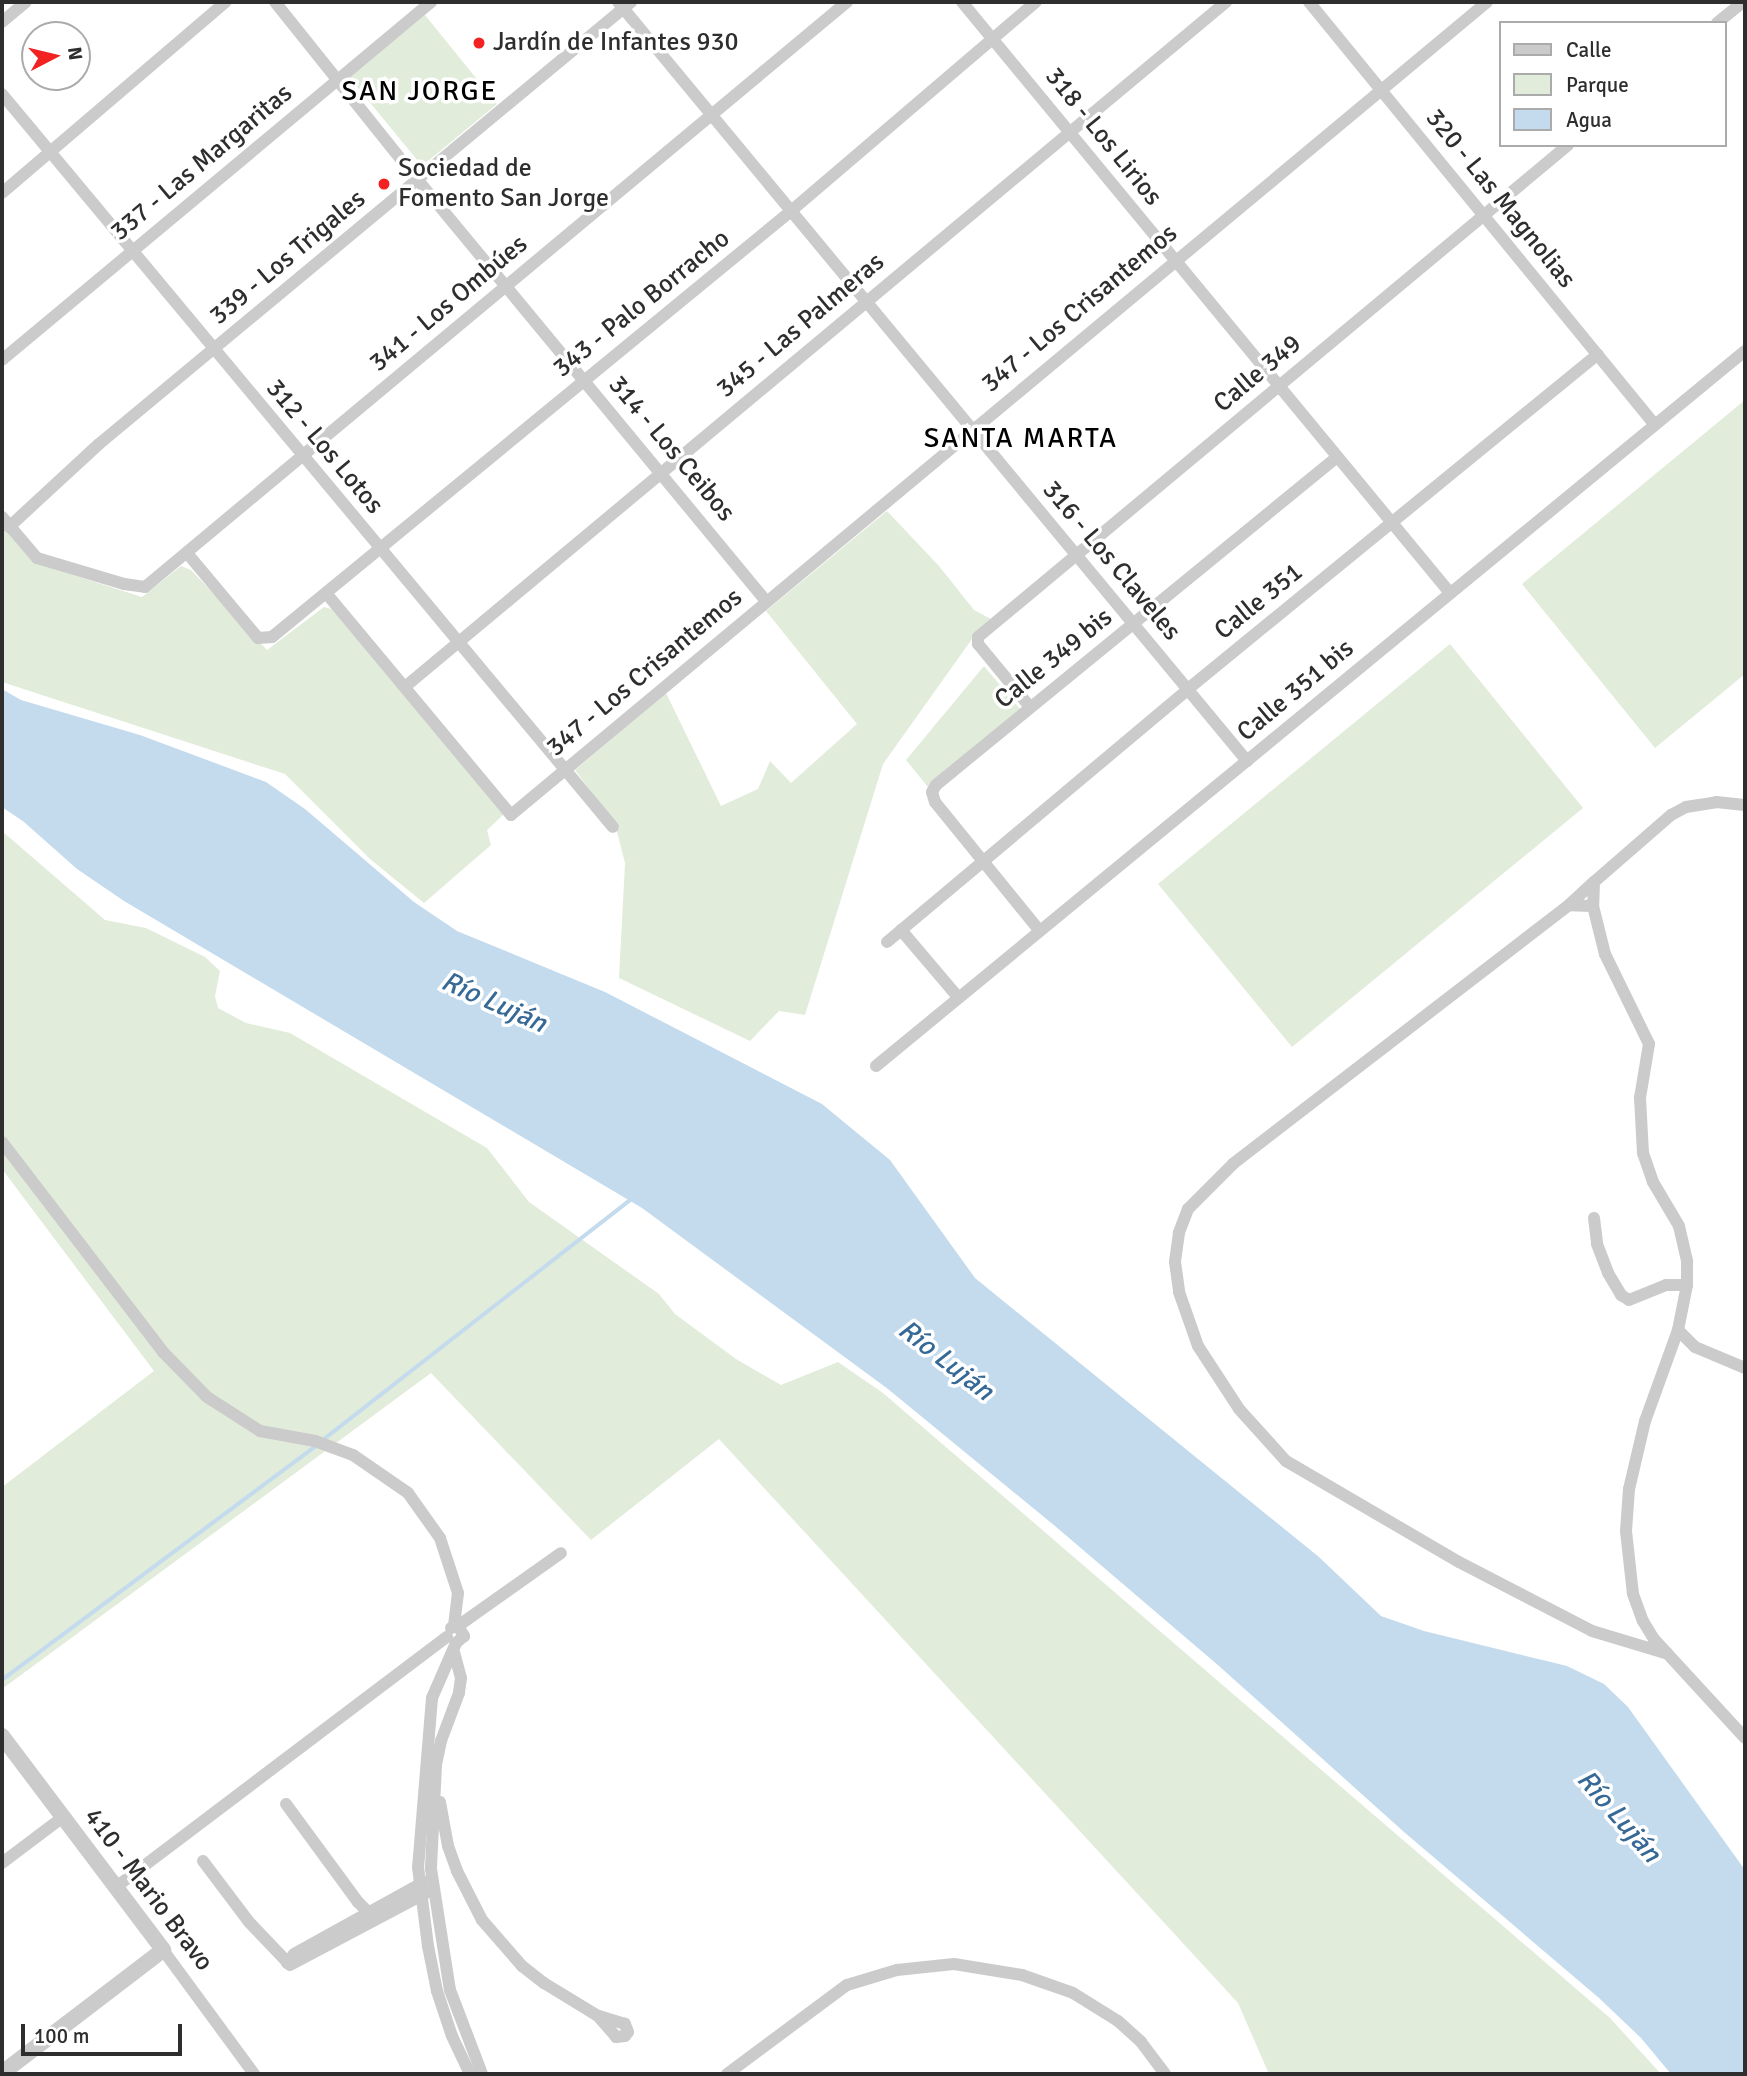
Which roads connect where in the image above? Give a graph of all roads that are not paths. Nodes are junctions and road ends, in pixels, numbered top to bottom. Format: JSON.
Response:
{"nodes":[{"id":1,"x":26,"y":2,"type":"edge"},
{"id":2,"x":226,"y":2,"type":"edge"},
{"id":3,"x":275,"y":2,"type":"edge"},
{"id":4,"x":431,"y":2,"type":"edge"},
{"id":5,"x":847,"y":2,"type":"edge"},
{"id":6,"x":962,"y":2,"type":"edge"},
{"id":7,"x":1036,"y":2,"type":"edge"},
{"id":8,"x":1226,"y":2,"type":"edge"},
{"id":9,"x":1309,"y":2,"type":"edge"},
{"id":10,"x":1487,"y":2,"type":"edge"},
{"id":11,"x":1743,"y":2,"type":"edge"},
{"id":12,"x":624,"y":4,"type":"edge"},
{"id":13,"x":1719,"y":21,"type":"edge"},
{"id":14,"x":2,"y":22,"type":"edge"},
{"id":15,"x":992,"y":38,"type":"junction"},
{"id":16,"x":338,"y":79,"type":"junction"},
{"id":17,"x":1381,"y":89,"type":"junction"},
{"id":18,"x":2,"y":94,"type":"edge"},
{"id":19,"x":712,"y":115,"type":"junction"},
{"id":20,"x":1069,"y":132,"type":"junction"},
{"id":21,"x":1566,"y":147,"type":"edge"},
{"id":22,"x":51,"y":151,"type":"junction"},
{"id":23,"x":417,"y":179,"type":"junction"},
{"id":24,"x":2,"y":193,"type":"edge"},
{"id":25,"x":791,"y":211,"type":"junction"},
{"id":26,"x":1483,"y":215,"type":"junction"},
{"id":27,"x":134,"y":250,"type":"junction"},
{"id":28,"x":1175,"y":260,"type":"junction"},
{"id":29,"x":505,"y":284,"type":"junction"},
{"id":30,"x":866,"y":301,"type":"junction"},
{"id":31,"x":215,"y":349,"type":"junction"},
{"id":32,"x":1745,"y":351,"type":"edge"},
{"id":33,"x":1598,"y":354,"type":"junction"},
{"id":34,"x":2,"y":360,"type":"edge"},
{"id":35,"x":585,"y":380,"type":"junction"},
{"id":36,"x":1279,"y":386,"type":"junction"},
{"id":37,"x":1656,"y":425,"type":"junction"},
{"id":38,"x":971,"y":429,"type":"junction"},
{"id":39,"x":1337,"y":457,"type":"junction"},
{"id":40,"x":304,"y":458,"type":"junction"},
{"id":41,"x":662,"y":472,"type":"junction"},
{"id":42,"x":5,"y":522,"type":"edge"},
{"id":43,"x":1393,"y":524,"type":"junction"},
{"id":44,"x":380,"y":550,"type":"junction"},
{"id":45,"x":187,"y":553,"type":"junction"},
{"id":46,"x":1076,"y":554,"type":"junction"},
{"id":47,"x":326,"y":593,"type":"junction"},
{"id":48,"x":1450,"y":593,"type":"junction"},
{"id":49,"x":766,"y":601,"type":"junction"},
{"id":50,"x":1133,"y":623,"type":"junction"},
{"id":51,"x":458,"y":643,"type":"junction"},
{"id":52,"x":406,"y":686,"type":"junction"},
{"id":53,"x":1188,"y":689,"type":"junction"},
{"id":54,"x":1030,"y":707,"type":"junction"},
{"id":55,"x":1247,"y":761,"type":"junction"},
{"id":56,"x":566,"y":769,"type":"junction"},
{"id":57,"x":1745,"y":805,"type":"edge"},
{"id":58,"x":613,"y":827,"type":"dead end"},
{"id":59,"x":984,"y":860,"type":"junction"},
{"id":60,"x":1594,"y":882,"type":"junction"},
{"id":61,"x":1569,"y":905,"type":"junction"},
{"id":62,"x":1593,"y":906,"type":"junction"},
{"id":63,"x":901,"y":930,"type":"junction"},
{"id":64,"x":1039,"y":930,"type":"junction"},
{"id":65,"x":887,"y":942,"type":"dead end"},
{"id":66,"x":958,"y":998,"type":"junction"},
{"id":67,"x":876,"y":1066,"type":"dead end"},
{"id":68,"x":2,"y":1142,"type":"edge"},
{"id":69,"x":1594,"y":1218,"type":"dead end"},
{"id":70,"x":1687,"y":1285,"type":"junction"},
{"id":71,"x":1678,"y":1330,"type":"junction"},
{"id":72,"x":1745,"y":1368,"type":"edge"},
{"id":73,"x":561,"y":1553,"type":"dead end"},
{"id":74,"x":454,"y":1637,"type":"junction"},
{"id":75,"x":1668,"y":1654,"type":"junction"},
{"id":76,"x":2,"y":1736,"type":"edge"},
{"id":77,"x":1745,"y":1738,"type":"edge"},
{"id":78,"x":431,"y":1764,"type":"junction"},
{"id":79,"x":286,"y":1804,"type":"dead end"},
{"id":80,"x":63,"y":1817,"type":"junction"},
{"id":81,"x":203,"y":1860,"type":"dead end"},
{"id":82,"x":2,"y":1863,"type":"edge"},
{"id":83,"x":116,"y":1887,"type":"junction"},
{"id":84,"x":426,"y":1887,"type":"junction"},
{"id":85,"x":372,"y":1915,"type":"junction"},
{"id":86,"x":163,"y":1950,"type":"junction"},
{"id":87,"x":598,"y":2016,"type":"dead end"},
{"id":88,"x":2,"y":2073,"type":"edge"},
{"id":89,"x":254,"y":2074,"type":"edge"},
{"id":90,"x":470,"y":2074,"type":"edge"},
{"id":91,"x":482,"y":2074,"type":"edge"},
{"id":92,"x":727,"y":2074,"type":"edge"},
{"id":93,"x":1165,"y":2074,"type":"edge"}],
"edges":[{"from":1,"to":14,"type":"street"},
{"from":2,"to":22,"type":"street"},
{"from":3,"to":16,"type":"street","name":"314 - Los Ceibos"},
{"from":4,"to":16,"type":"street","name":"337 - Las Margaritas"},
{"from":5,"to":19,"type":"street","name":"341 - Los Ombúes"},
{"from":6,"to":15,"type":"street","name":"318 - Los Lirios"},
{"from":7,"to":15,"type":"street","name":"343 - Palo Borracho"},
{"from":8,"to":20,"type":"street","name":"345 - Las Palmeras"},
{"from":9,"to":17,"type":"street","name":"320 - Las Magnolias"},
{"from":10,"to":17,"type":"street","name":"347 - Los Crisantemos"},
{"from":11,"to":13,"type":"street"},
{"from":12,"to":19,"type":"street","name":"316 - Los Claveles"},
{"from":12,"to":23,"type":"street","name":"339 - Los Trigales"},
{"from":15,"to":20,"type":"street","name":"318 - Los Lirios"},
{"from":15,"to":25,"type":"street","name":"343 - Palo Borracho"},
{"from":16,"to":23,"type":"street","name":"314 - Los Ceibos"},
{"from":16,"to":27,"type":"street","name":"337 - Las Margaritas"},
{"from":17,"to":26,"type":"street","name":"320 - Las Magnolias"},
{"from":17,"to":28,"type":"street","name":"347 - Los Crisantemos"},
{"from":18,"to":22,"type":"street","name":"312 - Los Lotos"},
{"from":19,"to":25,"type":"street","name":"316 - Los Claveles"},
{"from":19,"to":29,"type":"street","name":"341 - Los Ombúes"},
{"from":20,"to":28,"type":"street","name":"318 - Los Lirios"},
{"from":20,"to":30,"type":"street","name":"345 - Las Palmeras"},
{"from":21,"to":26,"type":"street","name":"Calle 349"},
{"from":22,"to":24,"type":"street"},
{"from":22,"to":27,"type":"street","name":"312 - Los Lotos"},
{"from":23,"to":29,"type":"street","name":"314 - Los Ceibos"},
{"from":23,"to":31,"type":"street","name":"339 - Los Trigales"},
{"from":25,"to":30,"type":"street","name":"316 - Los Claveles"},
{"from":25,"to":35,"type":"street","name":"343 - Palo Borracho"},
{"from":26,"to":33,"type":"street","name":"320 - Las Magnolias"},
{"from":26,"to":36,"type":"street","name":"Calle 349"},
{"from":27,"to":31,"type":"street","name":"312 - Los Lotos"},
{"from":27,"to":34,"type":"street","name":"337 - Las Margaritas"},
{"from":28,"to":36,"type":"street","name":"318 - Los Lirios"},
{"from":28,"to":38,"type":"street","name":"347 - Los Crisantemos"},
{"from":29,"to":35,"type":"street","name":"314 - Los Ceibos"},
{"from":29,"to":40,"type":"street","name":"341 - Los Ombúes"},
{"from":30,"to":38,"type":"street","name":"316 - Los Claveles"},
{"from":30,"to":41,"type":"street","name":"345 - Las Palmeras"},
{"from":31,"to":40,"type":"street","name":"312 - Los Lotos"},
{"from":31,"to":42,"type":"street","name":"339 - Los Trigales"},
{"from":32,"to":37,"type":"street","name":"Calle 351 bis"},
{"from":33,"to":37,"type":"street","name":"320 - Las Magnolias"},
{"from":33,"to":43,"type":"street","name":"Calle 351"},
{"from":35,"to":41,"type":"street","name":"314 - Los Ceibos"},
{"from":35,"to":44,"type":"street","name":"343 - Palo Borracho"},
{"from":36,"to":39,"type":"street","name":"318 - Los Lirios"},
{"from":36,"to":46,"type":"street","name":"Calle 349"},
{"from":37,"to":48,"type":"street","name":"Calle 351 bis"},
{"from":38,"to":46,"type":"street","name":"316 - Los Claveles"},
{"from":38,"to":49,"type":"street","name":"347 - Los Crisantemos"},
{"from":39,"to":43,"type":"street","name":"318 - Los Lirios"},
{"from":39,"to":50,"type":"street","name":"Calle 349 bis"},
{"from":40,"to":44,"type":"street","name":"312 - Los Lotos"},
{"from":40,"to":45,"type":"street","name":"341 - Los Ombúes"},
{"from":41,"to":49,"type":"street","name":"314 - Los Ceibos"},
{"from":41,"to":51,"type":"street","name":"345 - Las Palmeras"},
{"from":42,"to":45,"type":"street","name":"341 - Los Ombúes"},
{"from":43,"to":48,"type":"street","name":"318 - Los Lirios"},
{"from":43,"to":53,"type":"street","name":"Calle 351"},
{"from":44,"to":47,"type":"street","name":"343 - Palo Borracho"},
{"from":44,"to":51,"type":"street","name":"312 - Los Lotos"},
{"from":45,"to":47,"type":"street","name":"343 - Palo Borracho"},
{"from":46,"to":50,"type":"street","name":"316 - Los Claveles"},
{"from":46,"to":54,"type":"street","name":"Calle 349"},
{"from":47,"to":52,"type":"street"},
{"from":48,"to":55,"type":"street","name":"Calle 351 bis"},
{"from":49,"to":56,"type":"street","name":"347 - Los Crisantemos"},
{"from":50,"to":53,"type":"street","name":"316 - Los Claveles"},
{"from":50,"to":54,"type":"street","name":"Calle 349 bis"},
{"from":51,"to":52,"type":"street","name":"345 - Las Palmeras"},
{"from":51,"to":56,"type":"street","name":"312 - Los Lotos"},
{"from":52,"to":56,"type":"street","name":"347 - Los Crisantemos"},
{"from":53,"to":55,"type":"street","name":"316 - Los Claveles"},
{"from":53,"to":59,"type":"street","name":"Calle 351"},
{"from":54,"to":59,"type":"street","name":"Calle 349 bis"},
{"from":55,"to":64,"type":"street","name":"Calle 351 bis"},
{"from":56,"to":58,"type":"street","name":"312 - Los Lotos"},
{"from":57,"to":60,"type":"street"},
{"from":59,"to":63,"type":"street","name":"Calle 351"},
{"from":59,"to":64,"type":"street"},
{"from":60,"to":61,"type":"street"},
{"from":60,"to":62,"type":"street"},
{"from":61,"to":62,"type":"street"},
{"from":61,"to":75,"type":"street"},
{"from":62,"to":70,"type":"street"},
{"from":63,"to":65,"type":"street","name":"Calle 351"},
{"from":63,"to":66,"type":"street"},
{"from":64,"to":66,"type":"street","name":"Calle 351 bis"},
{"from":66,"to":67,"type":"street","name":"Calle 351 bis"},
{"from":68,"to":74,"type":"street"},
{"from":69,"to":70,"type":"street"},
{"from":70,"to":71,"type":"street"},
{"from":71,"to":72,"type":"street"},
{"from":71,"to":75,"type":"street"},
{"from":73,"to":74,"type":"street"},
{"from":74,"to":78,"type":"street"},
{"from":74,"to":78,"type":"street"},
{"from":74,"to":83,"type":"street"},
{"from":75,"to":77,"type":"street"},
{"from":76,"to":80,"type":"street","name":"410 - Mario Bravo"},
{"from":78,"to":84,"type":"street"},
{"from":78,"to":87,"type":"street"},
{"from":79,"to":85,"type":"street"},
{"from":80,"to":82,"type":"street"},
{"from":80,"to":83,"type":"street","name":"410 - Mario Bravo"},
{"from":81,"to":85,"type":"street"},
{"from":83,"to":86,"type":"street","name":"410 - Mario Bravo"},
{"from":84,"to":85,"type":"street"},
{"from":84,"to":90,"type":"street"},
{"from":84,"to":91,"type":"street"},
{"from":86,"to":88,"type":"street"},
{"from":86,"to":89,"type":"street","name":"410 - Mario Bravo"},
{"from":92,"to":93,"type":"street"}]}
